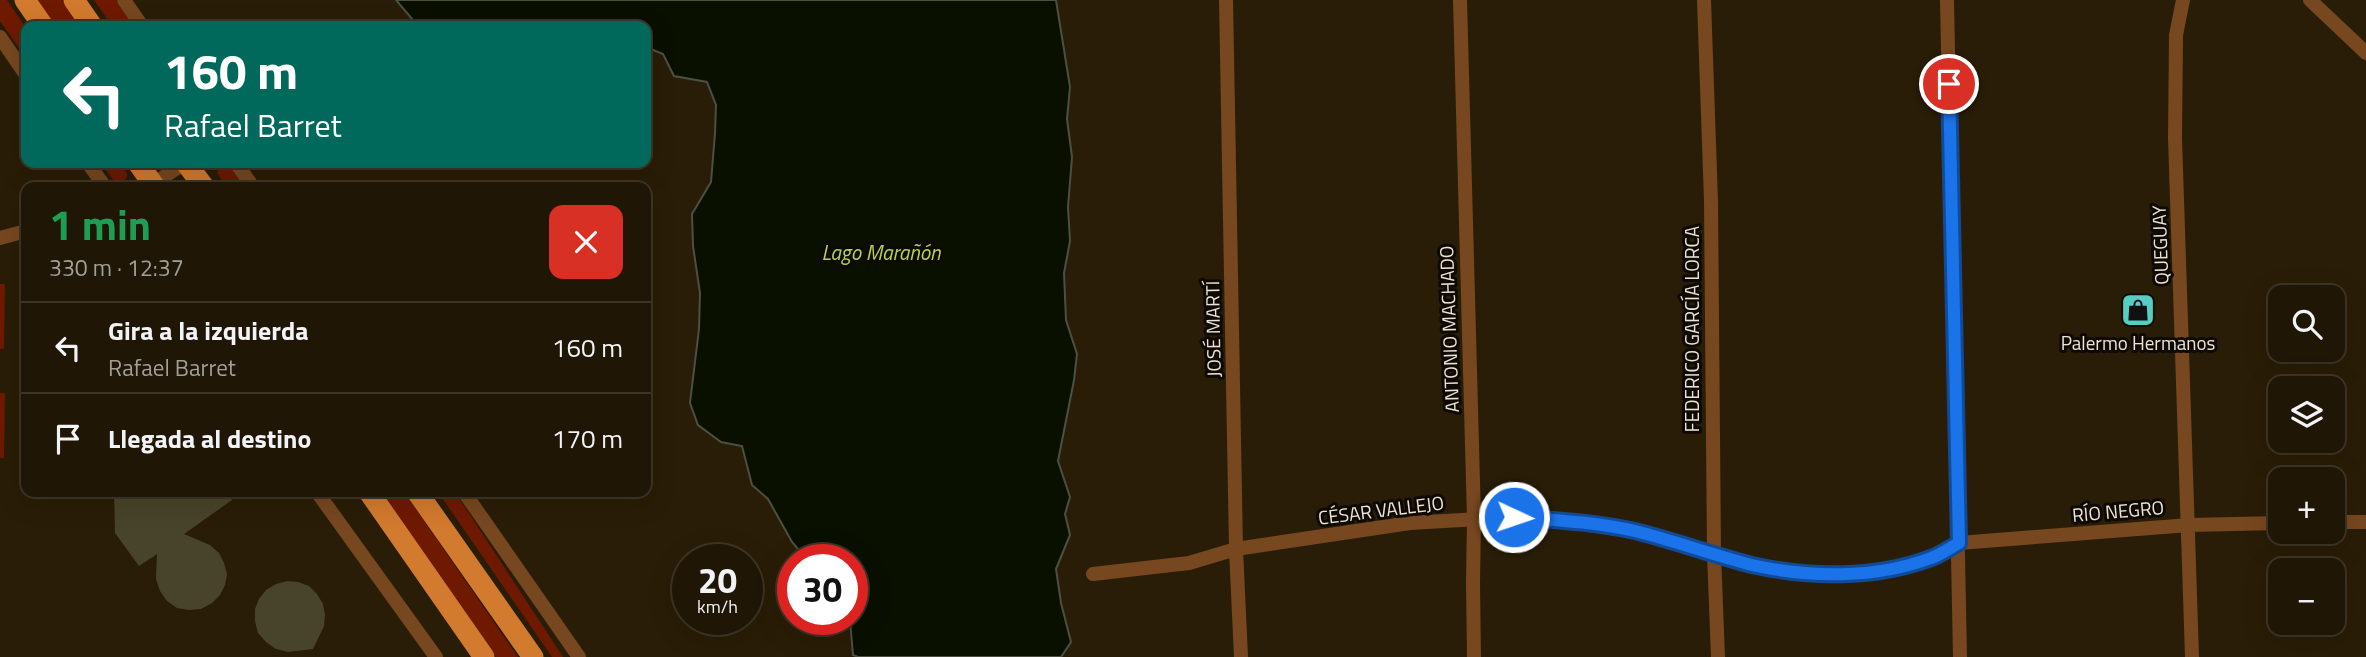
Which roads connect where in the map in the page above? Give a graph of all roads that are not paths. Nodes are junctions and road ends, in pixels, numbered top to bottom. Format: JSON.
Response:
{"nodes":[{"id":1,"x":25,"y":0,"type":"edge"},
{"id":2,"x":74,"y":0,"type":"edge"},
{"id":3,"x":124,"y":0,"type":"edge"},
{"id":4,"x":1226,"y":0,"type":"edge"},
{"id":5,"x":1460,"y":0,"type":"edge"},
{"id":6,"x":1704,"y":0,"type":"edge"},
{"id":7,"x":1947,"y":0,"type":"edge"},
{"id":8,"x":2183,"y":0,"type":"edge"},
{"id":9,"x":2310,"y":0,"type":"edge"},
{"id":10,"x":40,"y":21,"type":"edge"},
{"id":11,"x":89,"y":21,"type":"edge"},
{"id":12,"x":139,"y":21,"type":"edge"},
{"id":13,"x":0,"y":37,"type":"edge"},
{"id":14,"x":2366,"y":53,"type":"edge"},
{"id":15,"x":21,"y":68,"type":"edge"},
{"id":16,"x":178,"y":168,"type":"edge"},
{"id":17,"x":189,"y":168,"type":"edge"},
{"id":18,"x":158,"y":182,"type":"edge"},
{"id":19,"x":200,"y":182,"type":"edge"},
{"id":20,"x":21,"y":232,"type":"edge"},
{"id":21,"x":0,"y":238,"type":"edge"},
{"id":22,"x":321,"y":497,"type":"edge"},
{"id":23,"x":372,"y":497,"type":"edge"},
{"id":24,"x":421,"y":497,"type":"edge"},
{"id":25,"x":467,"y":497,"type":"edge"},
{"id":26,"x":1474,"y":519,"type":"junction"},
{"id":27,"x":2345,"y":522,"type":"edge"},
{"id":28,"x":2366,"y":522,"type":"edge"},
{"id":29,"x":2268,"y":523,"type":"edge"},
{"id":30,"x":2189,"y":525,"type":"junction"},
{"id":31,"x":1959,"y":543,"type":"junction"},
{"id":32,"x":1236,"y":549,"type":"junction"},
{"id":33,"x":1714,"y":554,"type":"junction"},
{"id":34,"x":1093,"y":574,"type":"dead end"},
{"id":35,"x":436,"y":657,"type":"edge"},
{"id":36,"x":484,"y":657,"type":"edge"},
{"id":37,"x":533,"y":657,"type":"edge"},
{"id":38,"x":579,"y":657,"type":"edge"},
{"id":39,"x":1241,"y":657,"type":"edge"},
{"id":40,"x":1474,"y":657,"type":"edge"},
{"id":41,"x":1718,"y":657,"type":"edge"},
{"id":42,"x":1960,"y":657,"type":"edge"},
{"id":43,"x":2192,"y":657,"type":"edge"}],
"edges":[{"from":1,"to":10,"type":"highway"},
{"from":2,"to":11,"type":"highway"},
{"from":3,"to":12,"type":"street"},
{"from":4,"to":32,"type":"street","name":"JOSÉ MARTÍ"},
{"from":5,"to":26,"type":"street","name":"ANTONIO MACHADO"},
{"from":6,"to":33,"type":"street","name":"FEDERICO GARCÍA LORCA"},
{"from":7,"to":31,"type":"street"},
{"from":8,"to":30,"type":"street","name":"QUEGUAY"},
{"from":9,"to":14,"type":"street"},
{"from":13,"to":15,"type":"street"},
{"from":16,"to":18,"type":"street"},
{"from":17,"to":19,"type":"highway"},
{"from":20,"to":21,"type":"street"},
{"from":22,"to":35,"type":"street"},
{"from":23,"to":36,"type":"highway"},
{"from":24,"to":37,"type":"highway"},
{"from":25,"to":38,"type":"street"},
{"from":26,"to":32,"type":"street","name":"CÉSAR VALLEJO"},
{"from":26,"to":33,"type":"street","name":"CÉSAR VALLEJO"},
{"from":26,"to":40,"type":"street","name":"ANTONIO MACHADO"},
{"from":27,"to":28,"type":"street"},
{"from":29,"to":30,"type":"street","name":"RÍO NEGRO"},
{"from":30,"to":31,"type":"street","name":"RÍO NEGRO"},
{"from":30,"to":43,"type":"street","name":"QUEGUAY"},
{"from":31,"to":33,"type":"street","name":"CÉSAR VALLEJO"},
{"from":31,"to":42,"type":"street"},
{"from":32,"to":34,"type":"street","name":"CÉSAR VALLEJO"},
{"from":32,"to":39,"type":"street","name":"JOSÉ MARTÍ"},
{"from":33,"to":41,"type":"street","name":"FEDERICO GARCÍA LORCA"}]}
